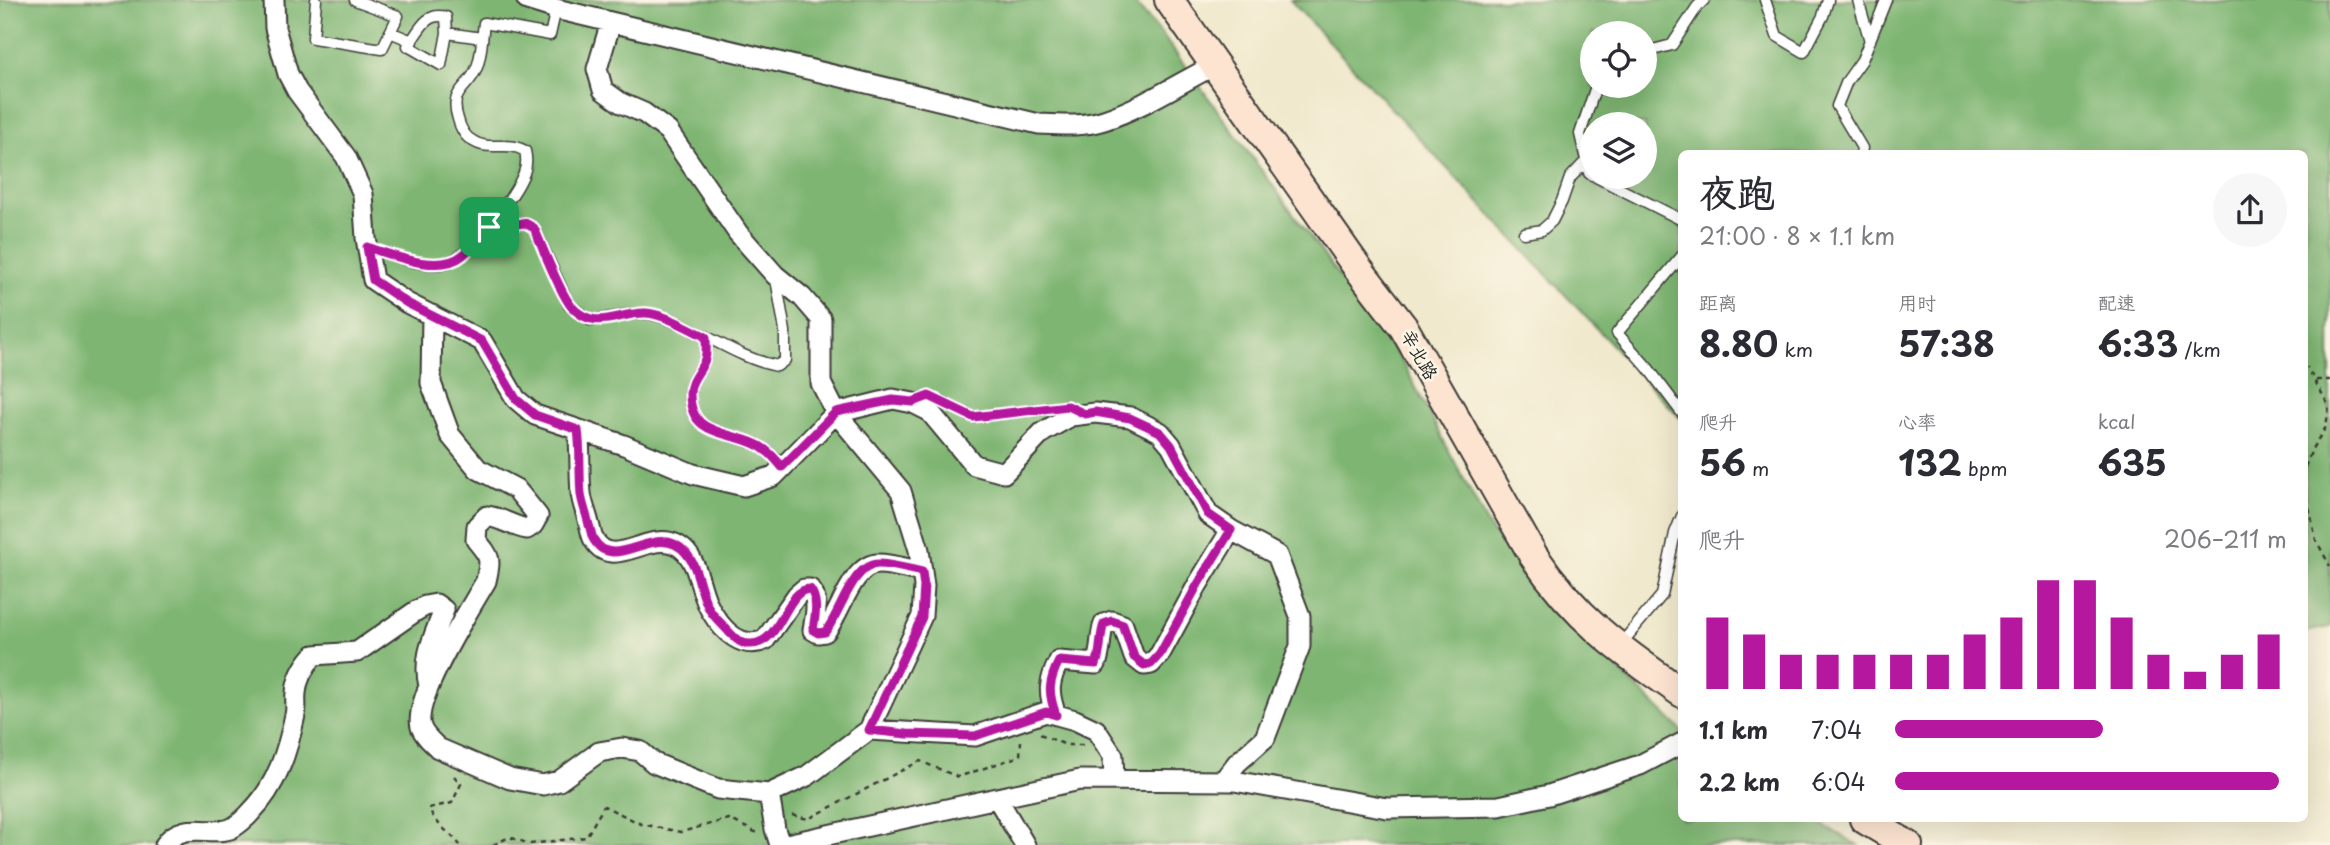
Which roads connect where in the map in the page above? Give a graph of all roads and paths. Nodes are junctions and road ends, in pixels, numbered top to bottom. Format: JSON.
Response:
{"nodes":[{"id":1,"x":274,"y":0,"type":"edge"},
{"id":2,"x":316,"y":0,"type":"edge"},
{"id":3,"x":527,"y":0,"type":"edge"},
{"id":4,"x":1170,"y":0,"type":"edge"},
{"id":5,"x":1704,"y":0,"type":"edge"},
{"id":6,"x":1765,"y":0,"type":"edge"},
{"id":7,"x":1828,"y":0,"type":"edge"},
{"id":8,"x":1858,"y":0,"type":"edge"},
{"id":9,"x":1886,"y":0,"type":"edge"},
{"id":10,"x":360,"y":1,"type":"edge"},
{"id":11,"x":556,"y":9,"type":"junction"},
{"id":12,"x":611,"y":22,"type":"junction"},
{"id":13,"x":390,"y":32,"type":"junction"},
{"id":14,"x":447,"y":33,"type":"junction"},
{"id":15,"x":482,"y":38,"type":"junction"},
{"id":16,"x":412,"y":41,"type":"junction"},
{"id":17,"x":1870,"y":42,"type":"junction"},
{"id":18,"x":1657,"y":49,"type":"edge"},
{"id":19,"x":1215,"y":65,"type":"junction"},
{"id":20,"x":1862,"y":150,"type":"edge"},
{"id":21,"x":1580,"y":167,"type":"edge"},
{"id":22,"x":1620,"y":189,"type":"edge"},
{"id":23,"x":1678,"y":218,"type":"edge"},
{"id":24,"x":489,"y":227,"type":"junction"},
{"id":25,"x":1524,"y":233,"type":"dead end"},
{"id":26,"x":367,"y":247,"type":"junction"},
{"id":27,"x":1678,"y":261,"type":"edge"},
{"id":28,"x":775,"y":275,"type":"junction"},
{"id":29,"x":432,"y":315,"type":"junction"},
{"id":30,"x":706,"y":337,"type":"junction"},
{"id":31,"x":2308,"y":370,"type":"edge"},
{"id":32,"x":2314,"y":380,"type":"junction"},
{"id":33,"x":2330,"y":380,"type":"edge"},
{"id":34,"x":913,"y":402,"type":"junction"},
{"id":35,"x":1678,"y":408,"type":"edge"},
{"id":36,"x":836,"y":412,"type":"junction"},
{"id":37,"x":1085,"y":414,"type":"junction"},
{"id":38,"x":578,"y":430,"type":"junction"},
{"id":39,"x":2308,"y":458,"type":"edge"},
{"id":40,"x":782,"y":467,"type":"junction"},
{"id":41,"x":2308,"y":504,"type":"edge"},
{"id":42,"x":1678,"y":526,"type":"edge"},
{"id":43,"x":1231,"y":530,"type":"junction"},
{"id":44,"x":2330,"y":566,"type":"edge"},
{"id":45,"x":922,"y":572,"type":"junction"},
{"id":46,"x":1617,"y":648,"type":"junction"},
{"id":47,"x":429,"y":686,"type":"junction"},
{"id":48,"x":1678,"y":690,"type":"edge"},
{"id":49,"x":1056,"y":715,"type":"junction"},
{"id":50,"x":869,"y":730,"type":"junction"},
{"id":51,"x":1036,"y":733,"type":"dead end"},
{"id":52,"x":1028,"y":737,"type":"dead end"},
{"id":53,"x":1107,"y":744,"type":"junction"},
{"id":54,"x":1678,"y":745,"type":"edge"},
{"id":55,"x":438,"y":748,"type":"junction"},
{"id":56,"x":1114,"y":780,"type":"junction"},
{"id":57,"x":1223,"y":781,"type":"junction"},
{"id":58,"x":997,"y":798,"type":"junction"},
{"id":59,"x":1869,"y":822,"type":"edge"},
{"id":60,"x":776,"y":825,"type":"edge"},
{"id":61,"x":165,"y":845,"type":"edge"},
{"id":62,"x":460,"y":845,"type":"edge"},
{"id":63,"x":493,"y":845,"type":"edge"},
{"id":64,"x":1025,"y":845,"type":"edge"},
{"id":65,"x":1908,"y":845,"type":"edge"}],
"edges":[{"from":1,"to":26,"type":"street"},
{"from":2,"to":13,"type":"lane"},
{"from":3,"to":11,"type":"street"},
{"from":4,"to":19,"type":"main road","name":"辛北路"},
{"from":5,"to":18,"type":"lane"},
{"from":6,"to":7,"type":"lane"},
{"from":8,"to":17,"type":"lane"},
{"from":9,"to":17,"type":"lane"},
{"from":10,"to":13,"type":"lane"},
{"from":11,"to":12,"type":"street"},
{"from":11,"to":15,"type":"lane"},
{"from":12,"to":19,"type":"street"},
{"from":12,"to":28,"type":"street"},
{"from":13,"to":16,"type":"lane"},
{"from":14,"to":15,"type":"lane"},
{"from":14,"to":16,"type":"lane"},
{"from":14,"to":16,"type":"lane"},
{"from":15,"to":24,"type":"lane"},
{"from":17,"to":20,"type":"lane"},
{"from":19,"to":46,"type":"main road","name":"辛北路"},
{"from":21,"to":25,"type":"lane"},
{"from":22,"to":23,"type":"lane"},
{"from":24,"to":26,"type":"lane"},
{"from":24,"to":30,"type":"lane"},
{"from":26,"to":29,"type":"street"},
{"from":27,"to":35,"type":"lane"},
{"from":28,"to":30,"type":"lane"},
{"from":28,"to":36,"type":"street"},
{"from":29,"to":38,"type":"street"},
{"from":29,"to":47,"type":"street"},
{"from":30,"to":40,"type":"lane"},
{"from":31,"to":32,"type":"path"},
{"from":32,"to":33,"type":"path"},
{"from":32,"to":39,"type":"path"},
{"from":34,"to":36,"type":"street"},
{"from":34,"to":37,"type":"lane"},
{"from":34,"to":37,"type":"street"},
{"from":36,"to":40,"type":"street"},
{"from":36,"to":45,"type":"street"},
{"from":37,"to":43,"type":"street"},
{"from":38,"to":40,"type":"street"},
{"from":38,"to":45,"type":"street"},
{"from":41,"to":44,"type":"path"},
{"from":42,"to":46,"type":"lane"},
{"from":43,"to":49,"type":"street"},
{"from":43,"to":57,"type":"street"},
{"from":45,"to":50,"type":"street"},
{"from":46,"to":48,"type":"main road","name":"辛北路"},
{"from":47,"to":55,"type":"street"},
{"from":47,"to":61,"type":"street"},
{"from":49,"to":50,"type":"street"},
{"from":49,"to":53,"type":"street"},
{"from":50,"to":60,"type":"street"},
{"from":51,"to":53,"type":"path"},
{"from":52,"to":60,"type":"path"},
{"from":53,"to":56,"type":"street"},
{"from":54,"to":57,"type":"street"},
{"from":55,"to":60,"type":"street"},
{"from":55,"to":62,"type":"path"},
{"from":56,"to":57,"type":"street"},
{"from":56,"to":58,"type":"street"},
{"from":58,"to":60,"type":"street"},
{"from":58,"to":64,"type":"street"},
{"from":59,"to":65,"type":"main road"},
{"from":60,"to":63,"type":"path"}]}
